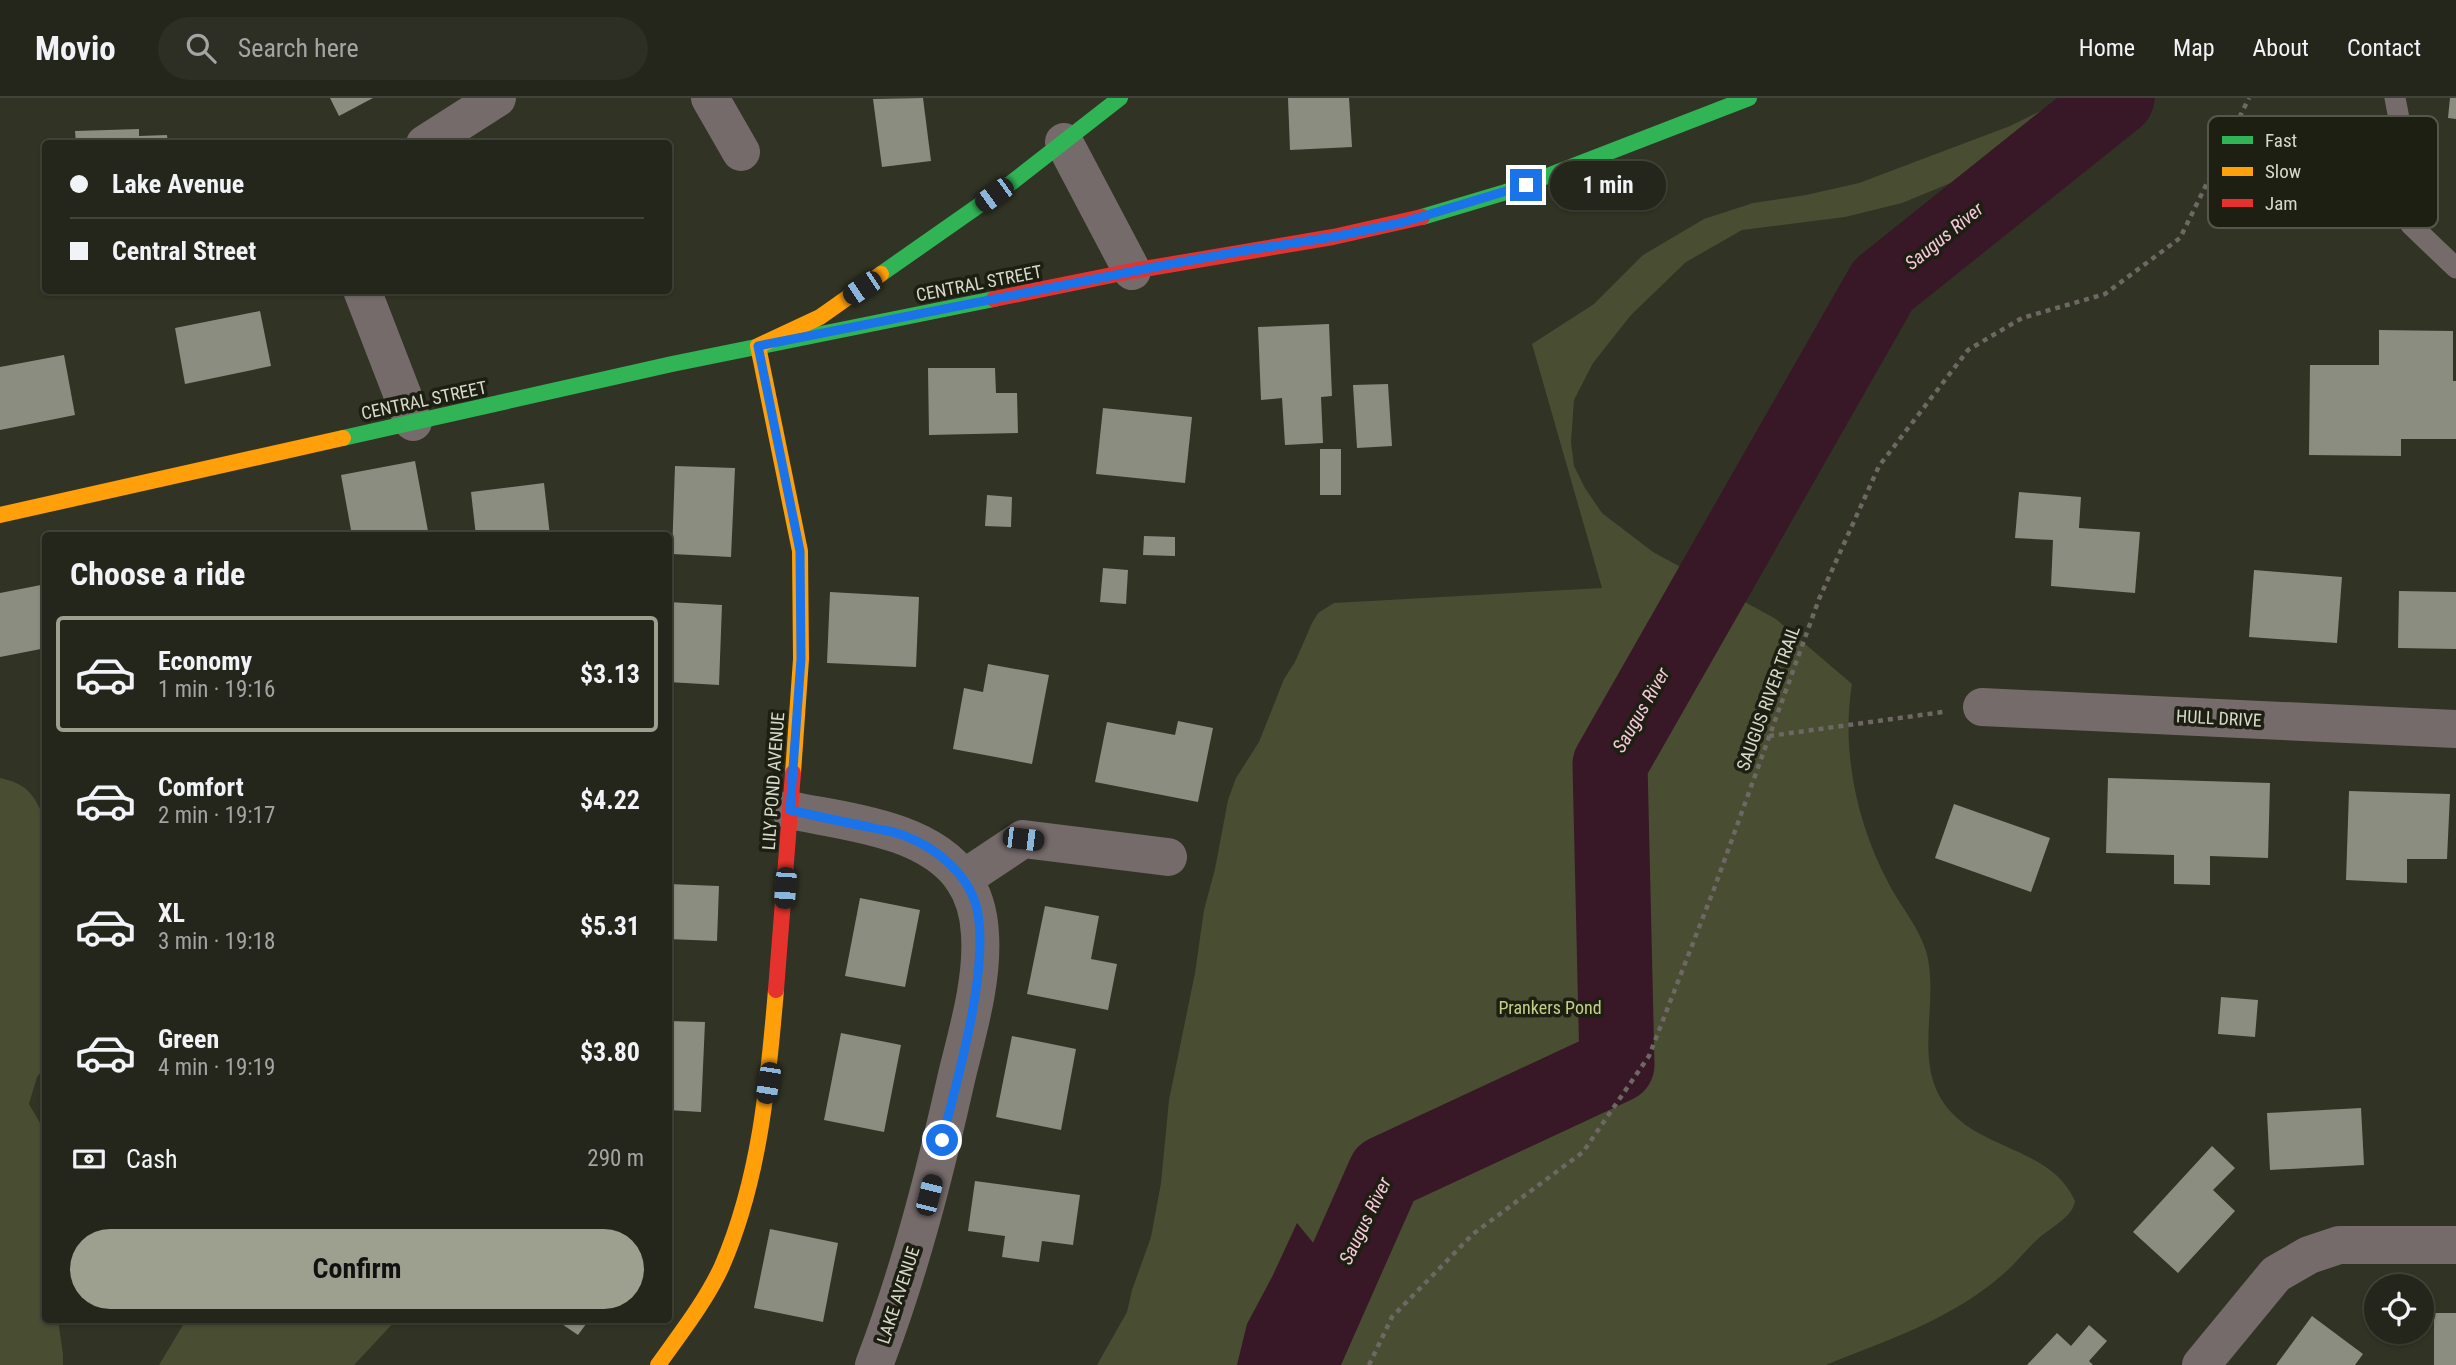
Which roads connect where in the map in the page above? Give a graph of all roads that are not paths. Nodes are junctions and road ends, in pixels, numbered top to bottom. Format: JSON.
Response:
{"nodes":[{"id":1,"x":497,"y":98,"type":"edge"},
{"id":2,"x":710,"y":98,"type":"edge"},
{"id":3,"x":1120,"y":98,"type":"edge"},
{"id":4,"x":1749,"y":98,"type":"edge"},
{"id":5,"x":2395,"y":98,"type":"edge"},
{"id":6,"x":2398,"y":116,"type":"edge"},
{"id":7,"x":431,"y":140,"type":"edge"},
{"id":8,"x":1063,"y":142,"type":"junction"},
{"id":9,"x":741,"y":152,"type":"dead end"},
{"id":10,"x":2414,"y":228,"type":"edge"},
{"id":11,"x":2456,"y":268,"type":"edge"},
{"id":12,"x":1132,"y":271,"type":"junction"},
{"id":13,"x":364,"y":294,"type":"edge"},
{"id":14,"x":758,"y":346,"type":"junction"},
{"id":15,"x":413,"y":422,"type":"junction"},
{"id":16,"x":0,"y":515,"type":"edge"},
{"id":17,"x":1982,"y":706,"type":"road end"},
{"id":18,"x":2456,"y":729,"type":"edge"},
{"id":19,"x":790,"y":810,"type":"junction"},
{"id":20,"x":1168,"y":857,"type":"dead end"},
{"id":21,"x":963,"y":879,"type":"junction"},
{"id":22,"x":2456,"y":1245,"type":"edge"},
{"id":23,"x":658,"y":1365,"type":"edge"},
{"id":24,"x":874,"y":1365,"type":"edge"},
{"id":25,"x":2201,"y":1365,"type":"edge"}],
"edges":[{"from":1,"to":7,"type":"street"},
{"from":2,"to":9,"type":"street"},
{"from":3,"to":8,"type":"street"},
{"from":4,"to":12,"type":"street","name":"CENTRAL STREET"},
{"from":5,"to":6,"type":"lane"},
{"from":8,"to":12,"type":"street"},
{"from":8,"to":14,"type":"street"},
{"from":10,"to":11,"type":"lane"},
{"from":12,"to":14,"type":"street","name":"CENTRAL STREET"},
{"from":13,"to":15,"type":"street"},
{"from":14,"to":15,"type":"street","name":"CENTRAL STREET"},
{"from":14,"to":19,"type":"street","name":"LILY POND AVENUE"},
{"from":15,"to":16,"type":"street","name":"CENTRAL STREET"},
{"from":17,"to":18,"type":"street","name":"HULL DRIVE"},
{"from":19,"to":21,"type":"street","name":"LAKE AVENUE"},
{"from":19,"to":23,"type":"street","name":"LILY POND AVENUE"},
{"from":20,"to":21,"type":"street"},
{"from":21,"to":24,"type":"street","name":"LAKE AVENUE"},
{"from":22,"to":25,"type":"street"}]}
